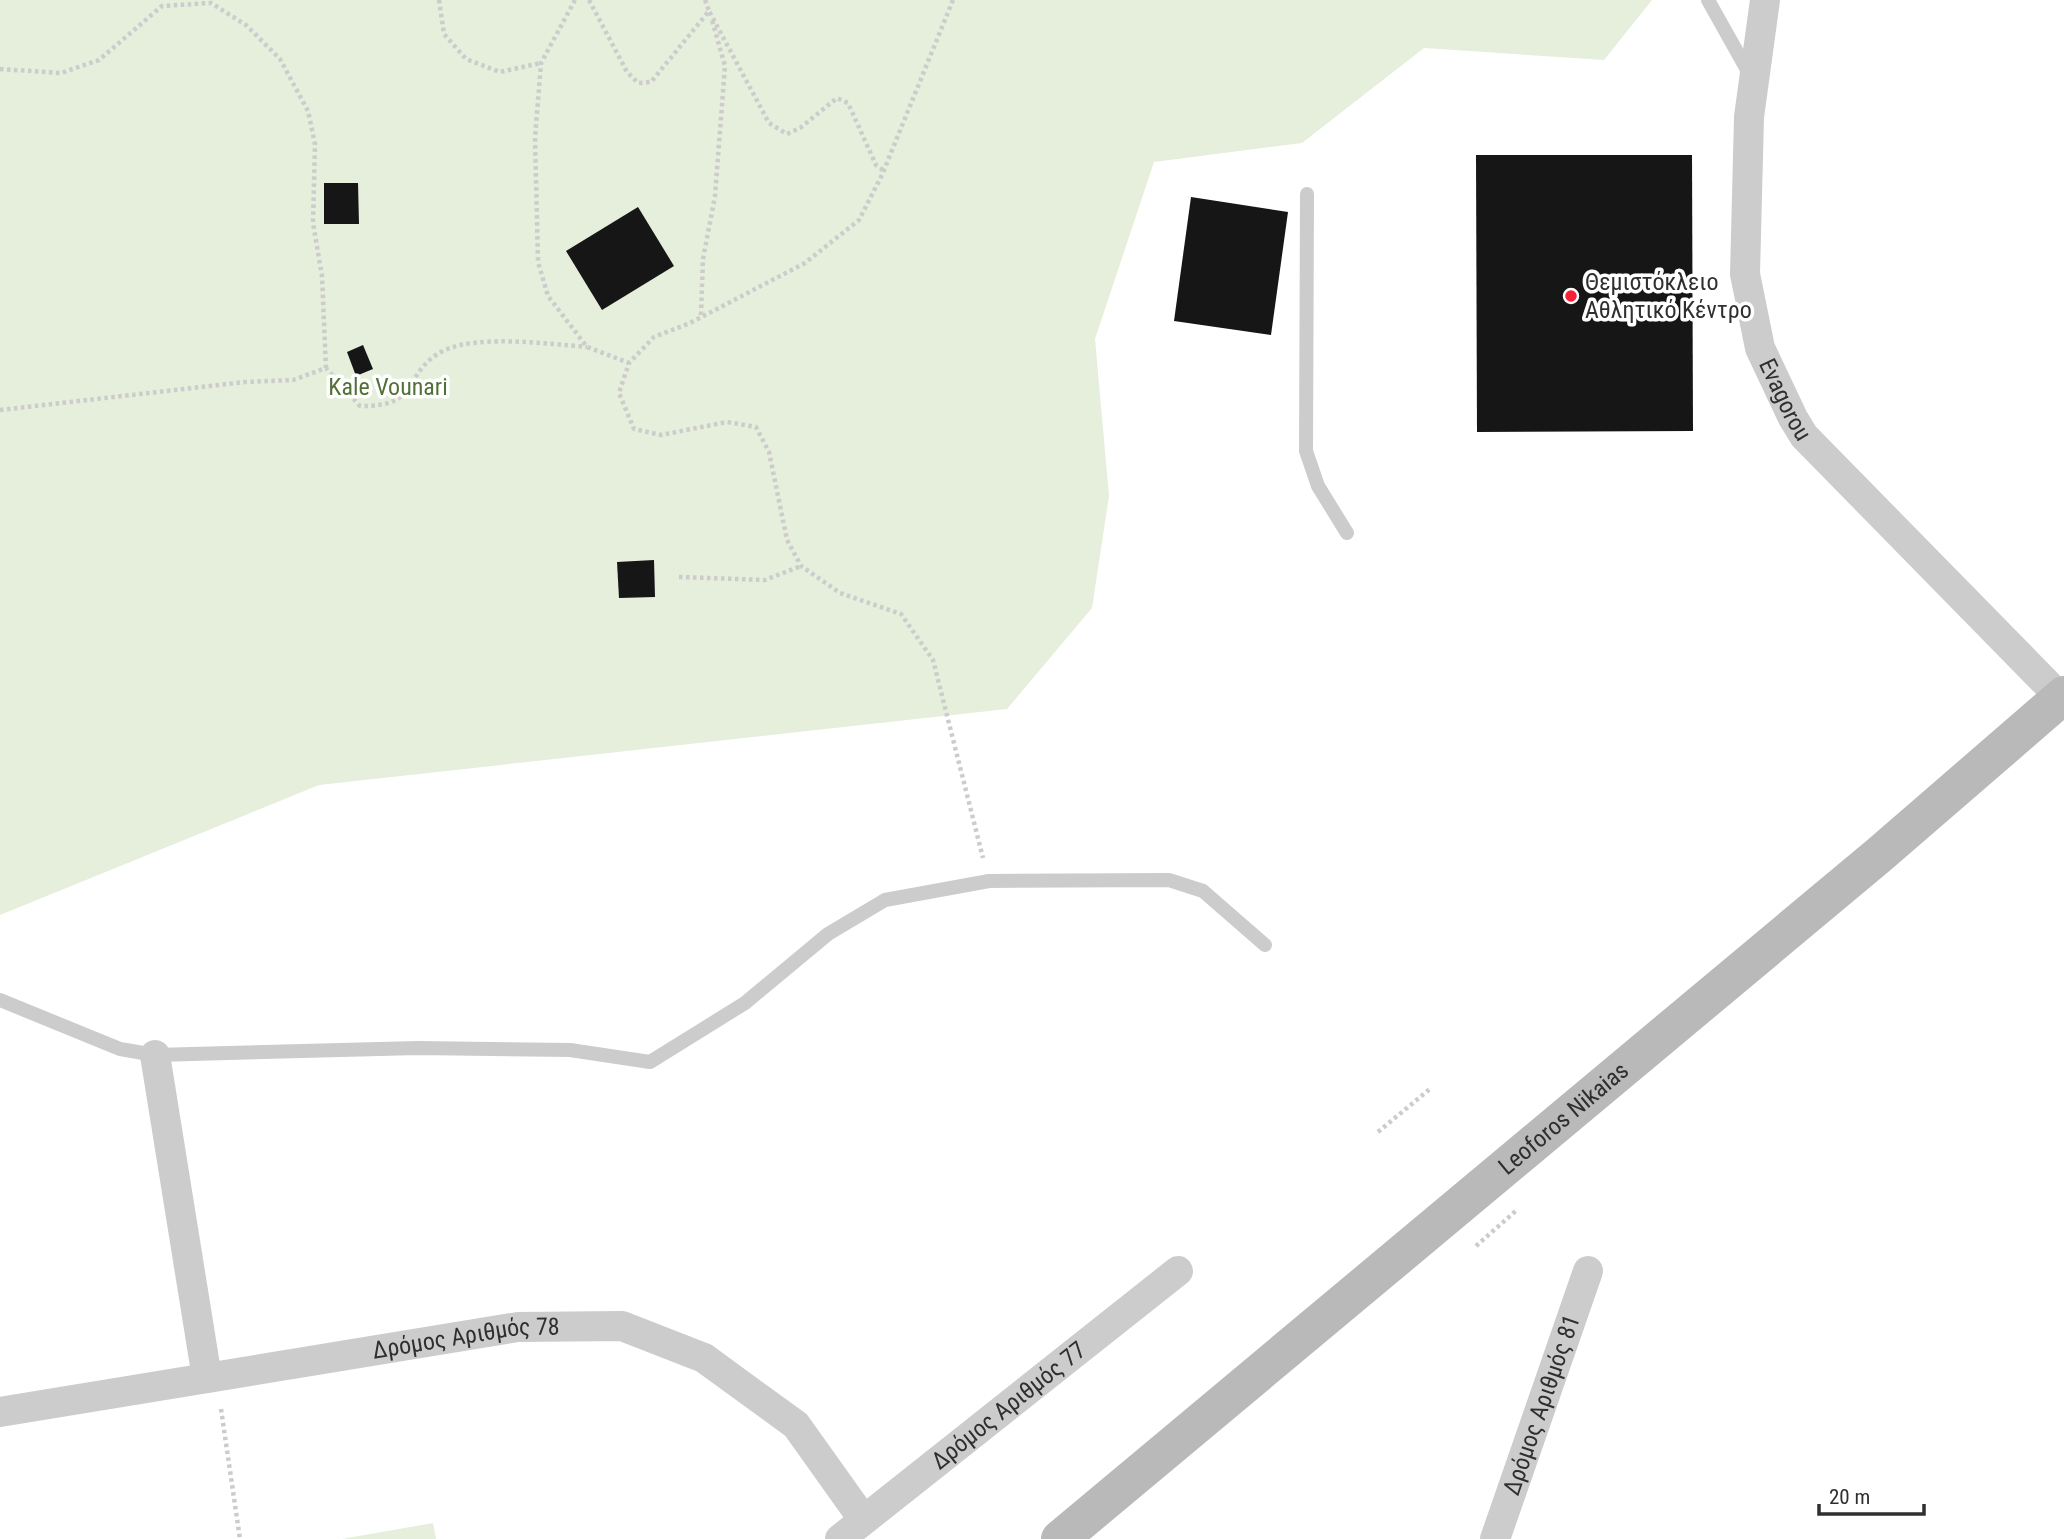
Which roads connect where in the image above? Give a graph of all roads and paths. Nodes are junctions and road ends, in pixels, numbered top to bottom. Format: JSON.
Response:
{"nodes":[{"id":1,"x":439,"y":0,"type":"edge"},
{"id":2,"x":575,"y":0,"type":"edge"},
{"id":3,"x":589,"y":0,"type":"edge"},
{"id":4,"x":705,"y":0,"type":"edge"},
{"id":5,"x":953,"y":0,"type":"edge"},
{"id":6,"x":1708,"y":0,"type":"edge"},
{"id":7,"x":1765,"y":0,"type":"edge"},
{"id":8,"x":709,"y":11,"type":"junction"},
{"id":9,"x":541,"y":63,"type":"junction"},
{"id":10,"x":0,"y":69,"type":"edge"},
{"id":11,"x":1754,"y":82,"type":"junction"},
{"id":12,"x":884,"y":171,"type":"junction"},
{"id":13,"x":1307,"y":194,"type":"dead end"},
{"id":14,"x":701,"y":316,"type":"junction"},
{"id":15,"x":587,"y":348,"type":"junction"},
{"id":16,"x":629,"y":363,"type":"junction"},
{"id":17,"x":326,"y":368,"type":"junction"},
{"id":18,"x":0,"y":410,"type":"edge"},
{"id":19,"x":1347,"y":533,"type":"dead end"},
{"id":20,"x":801,"y":566,"type":"junction"},
{"id":21,"x":680,"y":577,"type":"dead end"},
{"id":22,"x":2062,"y":696,"type":"edge"},
{"id":23,"x":989,"y":881,"type":"junction"},
{"id":24,"x":1265,"y":946,"type":"dead end"},
{"id":25,"x":0,"y":1000,"type":"edge"},
{"id":26,"x":155,"y":1055,"type":"junction"},
{"id":27,"x":1431,"y":1088,"type":"dead end"},
{"id":28,"x":1378,"y":1132,"type":"dead end"},
{"id":29,"x":1520,"y":1207,"type":"dead end"},
{"id":30,"x":1476,"y":1246,"type":"dead end"},
{"id":31,"x":1178,"y":1271,"type":"dead end"},
{"id":32,"x":1588,"y":1271,"type":"dead end"},
{"id":33,"x":212,"y":1377,"type":"junction"},
{"id":34,"x":0,"y":1412,"type":"edge"},
{"id":35,"x":863,"y":1519,"type":"junction"},
{"id":36,"x":240,"y":1539,"type":"edge"},
{"id":37,"x":840,"y":1539,"type":"edge"},
{"id":38,"x":1059,"y":1539,"type":"edge"},
{"id":39,"x":1495,"y":1539,"type":"edge"}],
"edges":[{"from":1,"to":9,"type":"path"},
{"from":2,"to":9,"type":"path"},
{"from":3,"to":8,"type":"path"},
{"from":4,"to":8,"type":"path"},
{"from":5,"to":12,"type":"path"},
{"from":6,"to":11,"type":"lane"},
{"from":7,"to":11,"type":"street","name":"Evagorou"},
{"from":8,"to":12,"type":"path"},
{"from":8,"to":14,"type":"path"},
{"from":9,"to":15,"type":"path"},
{"from":10,"to":17,"type":"path"},
{"from":11,"to":22,"type":"street","name":"Evagorou"},
{"from":12,"to":14,"type":"path"},
{"from":13,"to":19,"type":"lane"},
{"from":14,"to":16,"type":"path"},
{"from":15,"to":16,"type":"path"},
{"from":15,"to":17,"type":"path"},
{"from":16,"to":20,"type":"path"},
{"from":17,"to":18,"type":"path"},
{"from":20,"to":21,"type":"path"},
{"from":20,"to":23,"type":"path"},
{"from":22,"to":38,"type":"main road","name":"Leoforos Nikaias"},
{"from":23,"to":24,"type":"lane"},
{"from":23,"to":26,"type":"lane"},
{"from":25,"to":26,"type":"lane"},
{"from":26,"to":33,"type":"street"},
{"from":27,"to":28,"type":"path"},
{"from":29,"to":30,"type":"path"},
{"from":31,"to":35,"type":"street","name":"Δρόμος Αριθμός 77"},
{"from":32,"to":39,"type":"street","name":"Δρόμος Αριθμός 81"},
{"from":33,"to":34,"type":"street","name":"Δρόμος Αριθμός 78"},
{"from":33,"to":35,"type":"street","name":"Δρόμος Αριθμός 78"},
{"from":33,"to":36,"type":"path"},
{"from":35,"to":37,"type":"street","name":"Δρόμος Αριθμός 77"}]}
